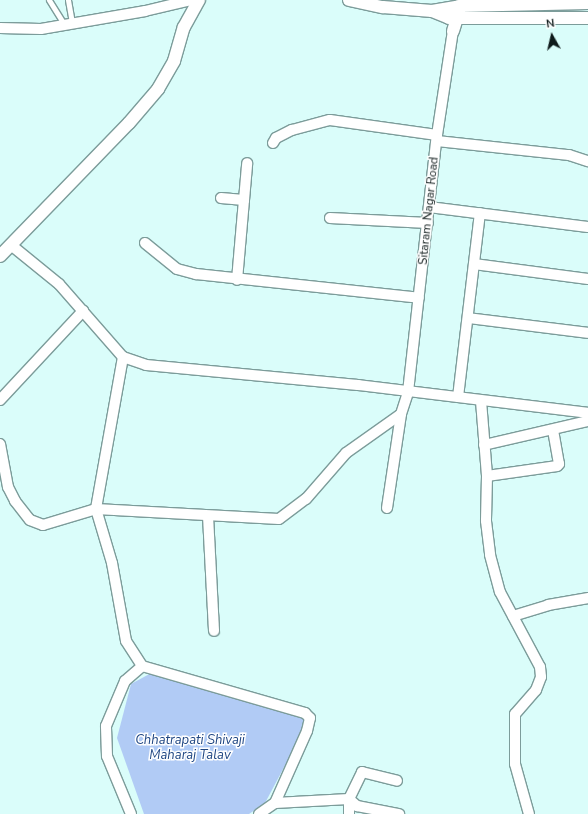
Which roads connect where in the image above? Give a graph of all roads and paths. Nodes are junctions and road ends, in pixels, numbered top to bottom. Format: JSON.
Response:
{"nodes":[{"id":1,"x":49,"y":0,"type":"edge"},
{"id":2,"x":68,"y":0,"type":"edge"},
{"id":3,"x":191,"y":0,"type":"edge"},
{"id":4,"x":199,"y":0,"type":"edge"},
{"id":5,"x":352,"y":1,"type":"edge"},
{"id":6,"x":538,"y":2,"type":"edge"},
{"id":7,"x":588,"y":3,"type":"edge"},
{"id":8,"x":454,"y":8,"type":"edge"},
{"id":9,"x":588,"y":18,"type":"edge"},
{"id":10,"x":68,"y":23,"type":"junction"},
{"id":11,"x":0,"y":28,"type":"edge"},
{"id":12,"x":453,"y":31,"type":"joint"},
{"id":13,"x":437,"y":138,"type":"junction"},
{"id":14,"x":273,"y":143,"type":"dead end"},
{"id":15,"x":588,"y":161,"type":"edge"},
{"id":16,"x":247,"y":163,"type":"dead end"},
{"id":17,"x":221,"y":198,"type":"dead end"},
{"id":18,"x":244,"y":200,"type":"junction"},
{"id":19,"x":430,"y":207,"type":"junction"},
{"id":20,"x":480,"y":213,"type":"junction"},
{"id":21,"x":330,"y":218,"type":"dead end"},
{"id":22,"x":428,"y":223,"type":"junction"},
{"id":23,"x":588,"y":227,"type":"edge"},
{"id":24,"x":145,"y":243,"type":"dead end"},
{"id":25,"x":11,"y":245,"type":"junction"},
{"id":26,"x":0,"y":256,"type":"edge"},
{"id":27,"x":474,"y":264,"type":"junction"},
{"id":28,"x":588,"y":279,"type":"edge"},
{"id":29,"x":237,"y":280,"type":"junction"},
{"id":30,"x":419,"y":298,"type":"junction"},
{"id":31,"x":83,"y":311,"type":"junction"},
{"id":32,"x":468,"y":318,"type":"junction"},
{"id":33,"x":588,"y":333,"type":"edge"},
{"id":34,"x":123,"y":357,"type":"junction"},
{"id":35,"x":408,"y":392,"type":"junction"},
{"id":36,"x":458,"y":397,"type":"junction"},
{"id":37,"x":0,"y":400,"type":"edge"},
{"id":38,"x":481,"y":401,"type":"junction"},
{"id":39,"x":588,"y":413,"type":"edge"},
{"id":40,"x":401,"y":414,"type":"junction"},
{"id":41,"x":588,"y":421,"type":"edge"},
{"id":42,"x":553,"y":431,"type":"junction"},
{"id":43,"x":0,"y":444,"type":"edge"},
{"id":44,"x":484,"y":445,"type":"junction"},
{"id":45,"x":487,"y":476,"type":"junction"},
{"id":46,"x":4,"y":489,"type":"edge"},
{"id":47,"x":387,"y":508,"type":"dead end"},
{"id":48,"x":96,"y":509,"type":"junction"},
{"id":49,"x":208,"y":516,"type":"junction"},
{"id":50,"x":588,"y":598,"type":"edge"},
{"id":51,"x":513,"y":616,"type":"junction"},
{"id":52,"x":214,"y":631,"type":"dead end"},
{"id":53,"x":142,"y":666,"type":"junction"},
{"id":54,"x":397,"y":781,"type":"dead end"},
{"id":55,"x":349,"y":799,"type":"junction"},
{"id":56,"x":275,"y":803,"type":"junction"},
{"id":57,"x":131,"y":814,"type":"edge"},
{"id":58,"x":260,"y":814,"type":"edge"},
{"id":59,"x":349,"y":814,"type":"edge"},
{"id":60,"x":399,"y":814,"type":"edge"},
{"id":61,"x":529,"y":814,"type":"edge"}],
"edges":[{"from":1,"to":10,"type":"lane"},
{"from":2,"to":10,"type":"lane"},
{"from":3,"to":10,"type":"street"},
{"from":4,"to":25,"type":"street"},
{"from":5,"to":8,"type":"street"},
{"from":6,"to":7,"type":"street"},
{"from":6,"to":8,"type":"street"},
{"from":8,"to":9,"type":"street"},
{"from":8,"to":12,"type":"street"},
{"from":10,"to":11,"type":"street"},
{"from":12,"to":13,"type":"street","name":"Sitaram Nagar Road"},
{"from":13,"to":14,"type":"street"},
{"from":13,"to":15,"type":"street"},
{"from":13,"to":19,"type":"street","name":"Sitaram Nagar Road"},
{"from":16,"to":18,"type":"street"},
{"from":17,"to":18,"type":"street"},
{"from":18,"to":29,"type":"street"},
{"from":19,"to":20,"type":"street"},
{"from":19,"to":22,"type":"street","name":"Sitaram Nagar Road"},
{"from":20,"to":23,"type":"street"},
{"from":20,"to":27,"type":"street"},
{"from":21,"to":22,"type":"street"},
{"from":22,"to":30,"type":"street","name":"Sitaram Nagar Road"},
{"from":24,"to":29,"type":"street"},
{"from":25,"to":26,"type":"street"},
{"from":25,"to":31,"type":"street"},
{"from":27,"to":28,"type":"street"},
{"from":27,"to":32,"type":"street"},
{"from":29,"to":30,"type":"street"},
{"from":30,"to":35,"type":"street","name":"Sitaram Nagar Road"},
{"from":31,"to":34,"type":"street"},
{"from":31,"to":37,"type":"street"},
{"from":32,"to":33,"type":"street"},
{"from":32,"to":36,"type":"street"},
{"from":34,"to":35,"type":"street"},
{"from":34,"to":48,"type":"street"},
{"from":35,"to":36,"type":"street"},
{"from":35,"to":40,"type":"street","name":"Sitaram Nagar Road"},
{"from":36,"to":38,"type":"street"},
{"from":38,"to":39,"type":"street"},
{"from":38,"to":44,"type":"street"},
{"from":40,"to":47,"type":"street","name":"Sitaram Nagar Road"},
{"from":40,"to":49,"type":"street"},
{"from":41,"to":42,"type":"street"},
{"from":42,"to":44,"type":"street"},
{"from":42,"to":45,"type":"street"},
{"from":43,"to":46,"type":"street"},
{"from":44,"to":45,"type":"street"},
{"from":45,"to":51,"type":"street"},
{"from":46,"to":48,"type":"street"},
{"from":48,"to":49,"type":"street"},
{"from":48,"to":53,"type":"street"},
{"from":49,"to":52,"type":"street"},
{"from":50,"to":51,"type":"street"},
{"from":51,"to":61,"type":"street"},
{"from":53,"to":56,"type":"street"},
{"from":53,"to":57,"type":"street"},
{"from":54,"to":55,"type":"street"},
{"from":55,"to":56,"type":"street"},
{"from":55,"to":59,"type":"street"},
{"from":55,"to":60,"type":"street"},
{"from":56,"to":58,"type":"street"}]}
